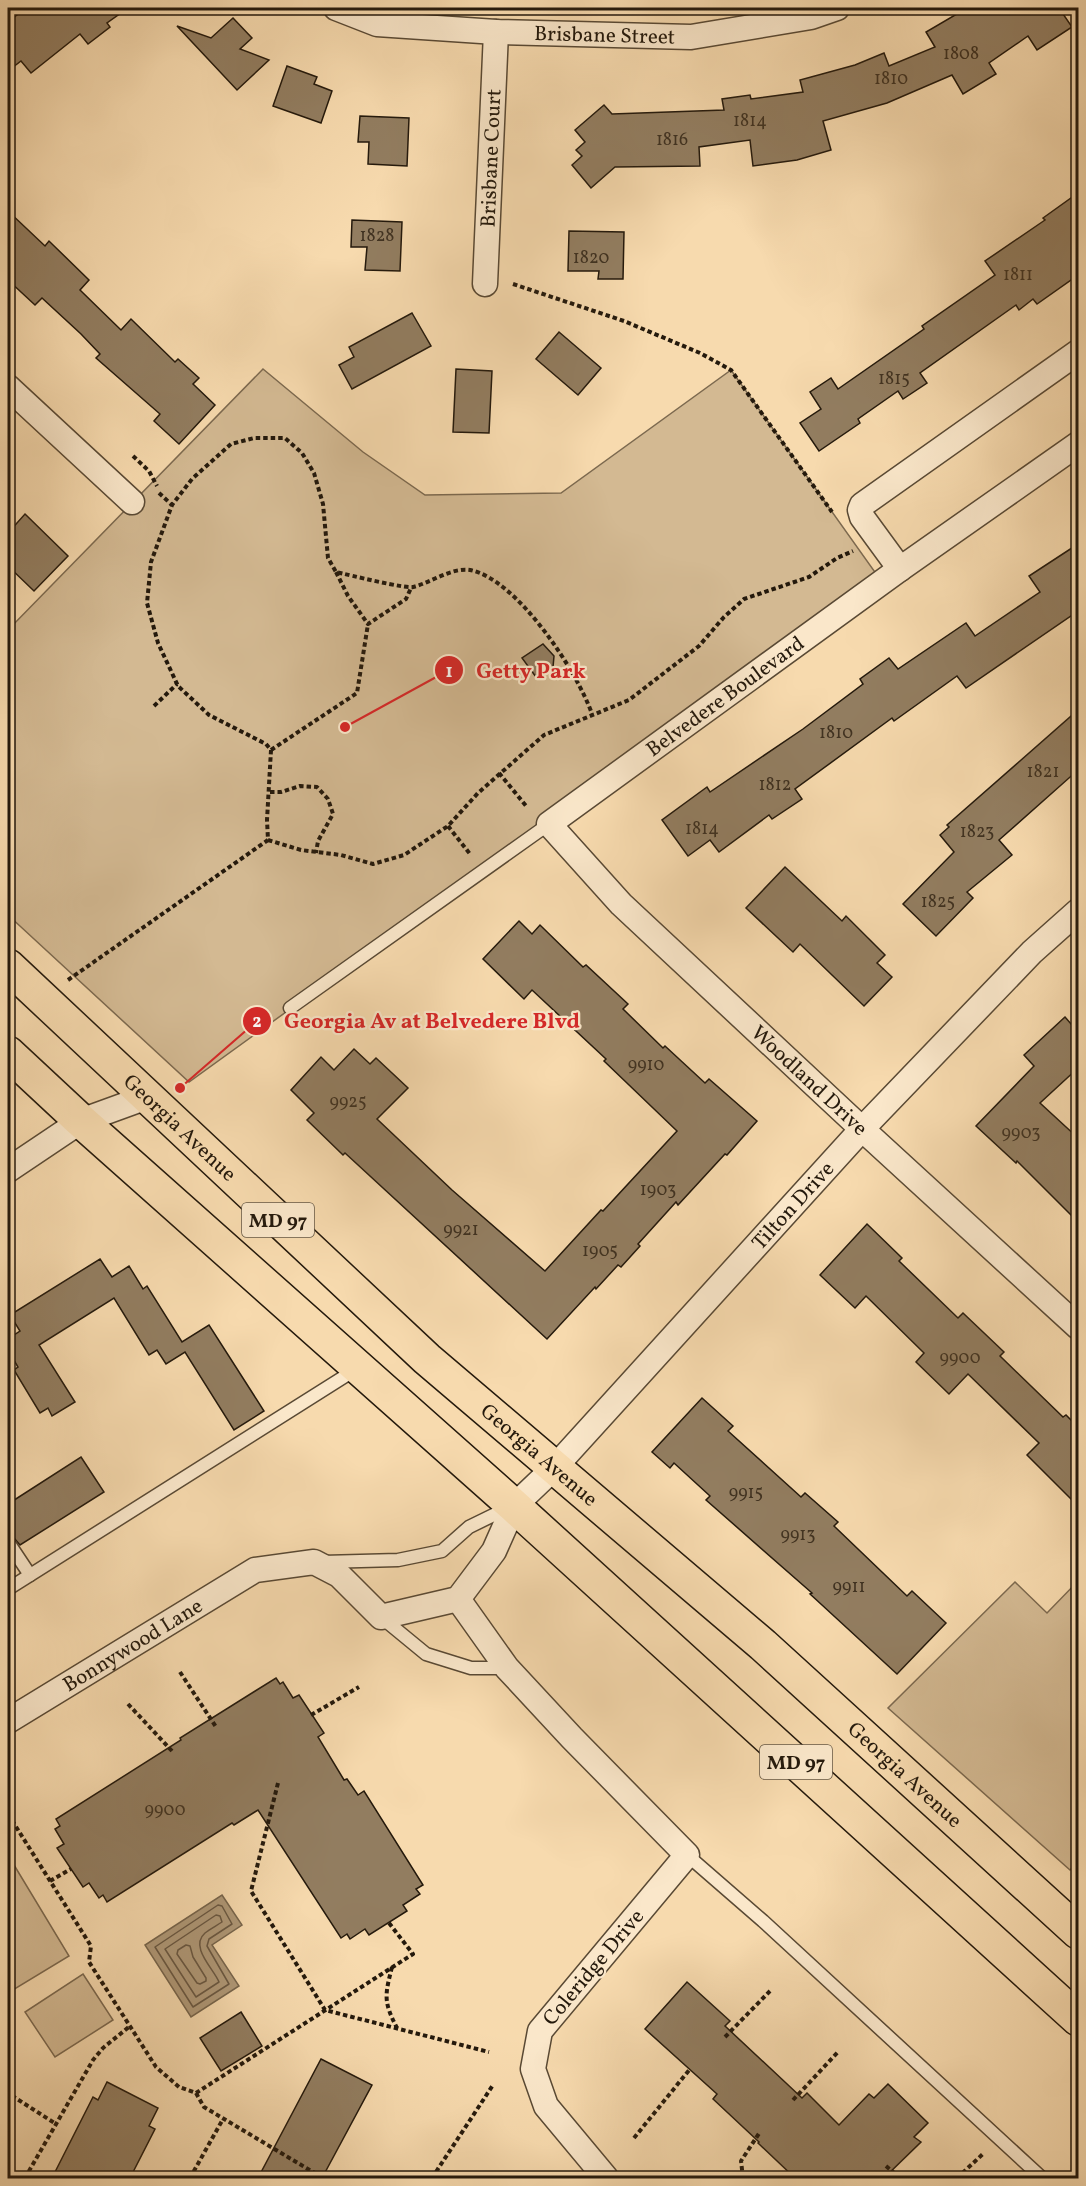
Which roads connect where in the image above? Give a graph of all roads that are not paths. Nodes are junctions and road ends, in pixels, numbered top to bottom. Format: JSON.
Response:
{"nodes":[{"id":1,"x":336,"y":8,"type":"edge"},
{"id":2,"x":837,"y":8,"type":"edge"},
{"id":3,"x":496,"y":32,"type":"junction"},
{"id":4,"x":485,"y":284,"type":"road end"},
{"id":5,"x":1078,"y":352,"type":"edge"},
{"id":6,"x":8,"y":387,"type":"edge"},
{"id":7,"x":1078,"y":444,"type":"edge"},
{"id":8,"x":132,"y":502,"type":"dead end"},
{"id":9,"x":900,"y":569,"type":"junction"},
{"id":10,"x":541,"y":819,"type":"junction"},
{"id":11,"x":1078,"y":911,"type":"edge"},
{"id":12,"x":8,"y":966,"type":"edge"},
{"id":13,"x":290,"y":1008,"type":"dead end"},
{"id":14,"x":8,"y":1053,"type":"edge"},
{"id":15,"x":147,"y":1098,"type":"junction"},
{"id":16,"x":81,"y":1121,"type":"junction"},
{"id":17,"x":862,"y":1129,"type":"junction"},
{"id":18,"x":8,"y":1170,"type":"edge"},
{"id":19,"x":1078,"y":1327,"type":"edge"},
{"id":20,"x":359,"y":1367,"type":"junction"},
{"id":21,"x":555,"y":1467,"type":"junction"},
{"id":22,"x":514,"y":1506,"type":"junction"},
{"id":23,"x":9,"y":1545,"type":"dead end"},
{"id":24,"x":314,"y":1562,"type":"junction"},
{"id":25,"x":30,"y":1575,"type":"junction"},
{"id":26,"x":8,"y":1589,"type":"edge"},
{"id":27,"x":458,"y":1599,"type":"junction"},
{"id":28,"x":381,"y":1617,"type":"junction"},
{"id":29,"x":507,"y":1668,"type":"junction"},
{"id":30,"x":8,"y":1721,"type":"edge"},
{"id":31,"x":687,"y":1855,"type":"junction"},
{"id":32,"x":1078,"y":1932,"type":"edge"},
{"id":33,"x":1078,"y":2019,"type":"edge"},
{"id":34,"x":606,"y":2178,"type":"edge"},
{"id":35,"x":1042,"y":2178,"type":"edge"}],
"edges":[{"from":1,"to":3,"type":"street","name":"Brisbane Street"},
{"from":2,"to":3,"type":"street","name":"Brisbane Street"},
{"from":3,"to":4,"type":"street","name":"Brisbane Court"},
{"from":5,"to":9,"type":"street"},
{"from":6,"to":8,"type":"street"},
{"from":7,"to":9,"type":"street","name":"Belvedere Boulevard"},
{"from":9,"to":10,"type":"street","name":"Belvedere Boulevard"},
{"from":10,"to":13,"type":"lane"},
{"from":10,"to":17,"type":"street","name":"Woodland Drive"},
{"from":11,"to":17,"type":"street","name":"Tilton Drive"},
{"from":12,"to":15,"type":"main road","name":"Georgia Avenue","number":"MD 97"},
{"from":14,"to":16,"type":"main road","number":"MD 97"},
{"from":15,"to":16,"type":"street"},
{"from":15,"to":21,"type":"main road","name":"Georgia Avenue","number":"MD 97"},
{"from":16,"to":18,"type":"street"},
{"from":16,"to":20,"type":"main road","number":"MD 97"},
{"from":17,"to":19,"type":"street","name":"Woodland Drive"},
{"from":17,"to":21,"type":"street","name":"Tilton Drive"},
{"from":20,"to":22,"type":"main road","number":"MD 97"},
{"from":20,"to":25,"type":"lane"},
{"from":21,"to":22,"type":"street","name":"Tilton Drive"},
{"from":21,"to":32,"type":"main road","name":"Georgia Avenue","number":"MD 97"},
{"from":22,"to":24,"type":"lane"},
{"from":22,"to":27,"type":"street"},
{"from":22,"to":33,"type":"main road","number":"MD 97"},
{"from":23,"to":25,"type":"lane"},
{"from":24,"to":28,"type":"street"},
{"from":24,"to":30,"type":"street","name":"Bonnywood Lane"},
{"from":25,"to":26,"type":"lane"},
{"from":27,"to":28,"type":"street"},
{"from":27,"to":29,"type":"street"},
{"from":28,"to":29,"type":"lane"},
{"from":29,"to":31,"type":"street"},
{"from":31,"to":34,"type":"street","name":"Coleridge Drive"},
{"from":31,"to":35,"type":"lane"}]}
